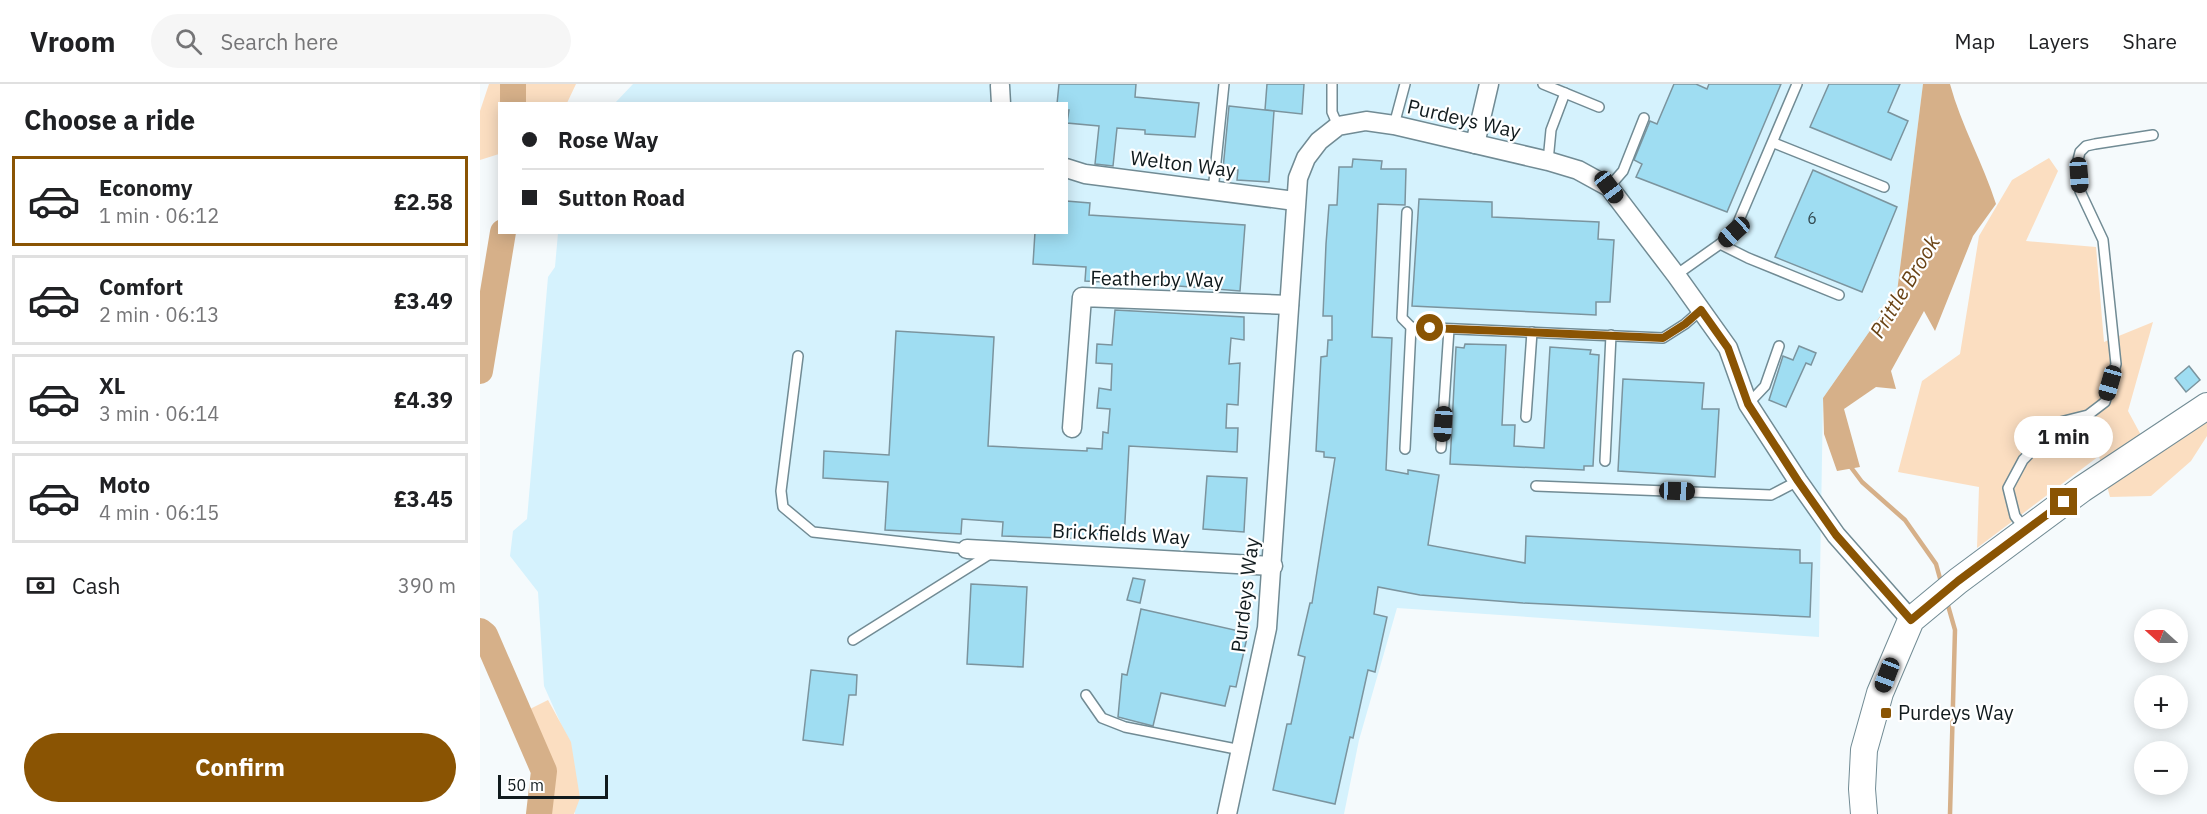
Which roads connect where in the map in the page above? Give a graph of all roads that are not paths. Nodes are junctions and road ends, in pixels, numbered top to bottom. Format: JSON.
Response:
{"nodes":[{"id":1,"x":1224,"y":84,"type":"edge"},
{"id":2,"x":1332,"y":84,"type":"edge"},
{"id":3,"x":1405,"y":84,"type":"edge"},
{"id":4,"x":1489,"y":84,"type":"edge"},
{"id":5,"x":1543,"y":84,"type":"edge"},
{"id":6,"x":1797,"y":84,"type":"edge"},
{"id":7,"x":1565,"y":93,"type":"junction"},
{"id":8,"x":1599,"y":106,"type":"dead end"},
{"id":9,"x":1644,"y":118,"type":"dead end"},
{"id":10,"x":1394,"y":125,"type":"junction"},
{"id":11,"x":1338,"y":126,"type":"junction"},
{"id":12,"x":2153,"y":135,"type":"dead end"},
{"id":13,"x":1774,"y":142,"type":"junction"},
{"id":14,"x":1475,"y":144,"type":"junction"},
{"id":15,"x":1548,"y":161,"type":"junction"},
{"id":16,"x":1068,"y":169,"type":"edge"},
{"id":17,"x":1609,"y":187,"type":"junction"},
{"id":18,"x":1884,"y":187,"type":"dead end"},
{"id":19,"x":1213,"y":191,"type":"junction"},
{"id":20,"x":1295,"y":201,"type":"junction"},
{"id":21,"x":1407,"y":212,"type":"dead end"},
{"id":22,"x":1720,"y":244,"type":"junction"},
{"id":23,"x":1676,"y":275,"type":"junction"},
{"id":24,"x":1839,"y":295,"type":"dead end"},
{"id":25,"x":1289,"y":305,"type":"junction"},
{"id":26,"x":1701,"y":310,"type":"junction"},
{"id":27,"x":1411,"y":327,"type":"junction"},
{"id":28,"x":1449,"y":328,"type":"junction"},
{"id":29,"x":1532,"y":332,"type":"junction"},
{"id":30,"x":1611,"y":335,"type":"junction"},
{"id":31,"x":1779,"y":346,"type":"dead end"},
{"id":32,"x":798,"y":356,"type":"dead end"},
{"id":33,"x":1748,"y":404,"type":"junction"},
{"id":34,"x":2207,"y":406,"type":"edge"},
{"id":35,"x":1526,"y":417,"type":"dead end"},
{"id":36,"x":1072,"y":428,"type":"dead end"},
{"id":37,"x":1441,"y":448,"type":"dead end"},
{"id":38,"x":1406,"y":449,"type":"dead end"},
{"id":39,"x":1605,"y":461,"type":"dead end"},
{"id":40,"x":1798,"y":481,"type":"junction"},
{"id":41,"x":1536,"y":486,"type":"dead end"},
{"id":42,"x":2026,"y":530,"type":"junction"},
{"id":43,"x":967,"y":549,"type":"joint"},
{"id":44,"x":997,"y":549,"type":"junction"},
{"id":45,"x":1273,"y":566,"type":"junction"},
{"id":46,"x":1911,"y":620,"type":"junction"},
{"id":47,"x":853,"y":640,"type":"dead end"},
{"id":48,"x":1086,"y":695,"type":"dead end"},
{"id":49,"x":1241,"y":750,"type":"junction"},
{"id":50,"x":1227,"y":814,"type":"edge"},
{"id":51,"x":1864,"y":814,"type":"edge"}],
"edges":[{"from":1,"to":19,"type":"lane"},
{"from":2,"to":11,"type":"lane"},
{"from":3,"to":10,"type":"lane"},
{"from":4,"to":14,"type":"street"},
{"from":5,"to":7,"type":"lane"},
{"from":6,"to":13,"type":"lane"},
{"from":7,"to":8,"type":"lane"},
{"from":7,"to":15,"type":"lane"},
{"from":9,"to":17,"type":"lane"},
{"from":10,"to":11,"type":"street","name":"Purdeys Way"},
{"from":10,"to":14,"type":"street","name":"Purdeys Way"},
{"from":11,"to":20,"type":"street","name":"Purdeys Way"},
{"from":12,"to":42,"type":"lane"},
{"from":13,"to":18,"type":"lane"},
{"from":13,"to":22,"type":"lane"},
{"from":14,"to":15,"type":"street","name":"Purdeys Way"},
{"from":15,"to":17,"type":"street","name":"Purdeys Way"},
{"from":16,"to":19,"type":"street","name":"Welton Way"},
{"from":17,"to":23,"type":"street","name":"Purdeys Way"},
{"from":19,"to":20,"type":"street","name":"Welton Way"},
{"from":20,"to":25,"type":"street","name":"Purdeys Way"},
{"from":21,"to":27,"type":"lane"},
{"from":22,"to":23,"type":"lane"},
{"from":22,"to":24,"type":"lane"},
{"from":23,"to":26,"type":"street","name":"Purdeys Way"},
{"from":25,"to":36,"type":"street","name":"Featherby Way"},
{"from":25,"to":45,"type":"street","name":"Purdeys Way"},
{"from":26,"to":30,"type":"lane"},
{"from":26,"to":33,"type":"street","name":"Purdeys Way"},
{"from":27,"to":28,"type":"lane"},
{"from":27,"to":38,"type":"lane"},
{"from":28,"to":29,"type":"lane"},
{"from":28,"to":37,"type":"lane"},
{"from":29,"to":30,"type":"lane"},
{"from":29,"to":35,"type":"lane"},
{"from":30,"to":39,"type":"lane"},
{"from":31,"to":33,"type":"lane"},
{"from":32,"to":43,"type":"lane"},
{"from":33,"to":40,"type":"street","name":"Purdeys Way"},
{"from":34,"to":42,"type":"street"},
{"from":40,"to":41,"type":"lane"},
{"from":40,"to":46,"type":"street","name":"Purdeys Way"},
{"from":42,"to":46,"type":"street"},
{"from":43,"to":44,"type":"street","name":"Brickfields Way"},
{"from":44,"to":45,"type":"street","name":"Brickfields Way"},
{"from":44,"to":47,"type":"lane"},
{"from":45,"to":49,"type":"street","name":"Purdeys Way"},
{"from":46,"to":51,"type":"street"},
{"from":48,"to":49,"type":"lane"},
{"from":49,"to":50,"type":"street","name":"Purdeys Way"}]}
